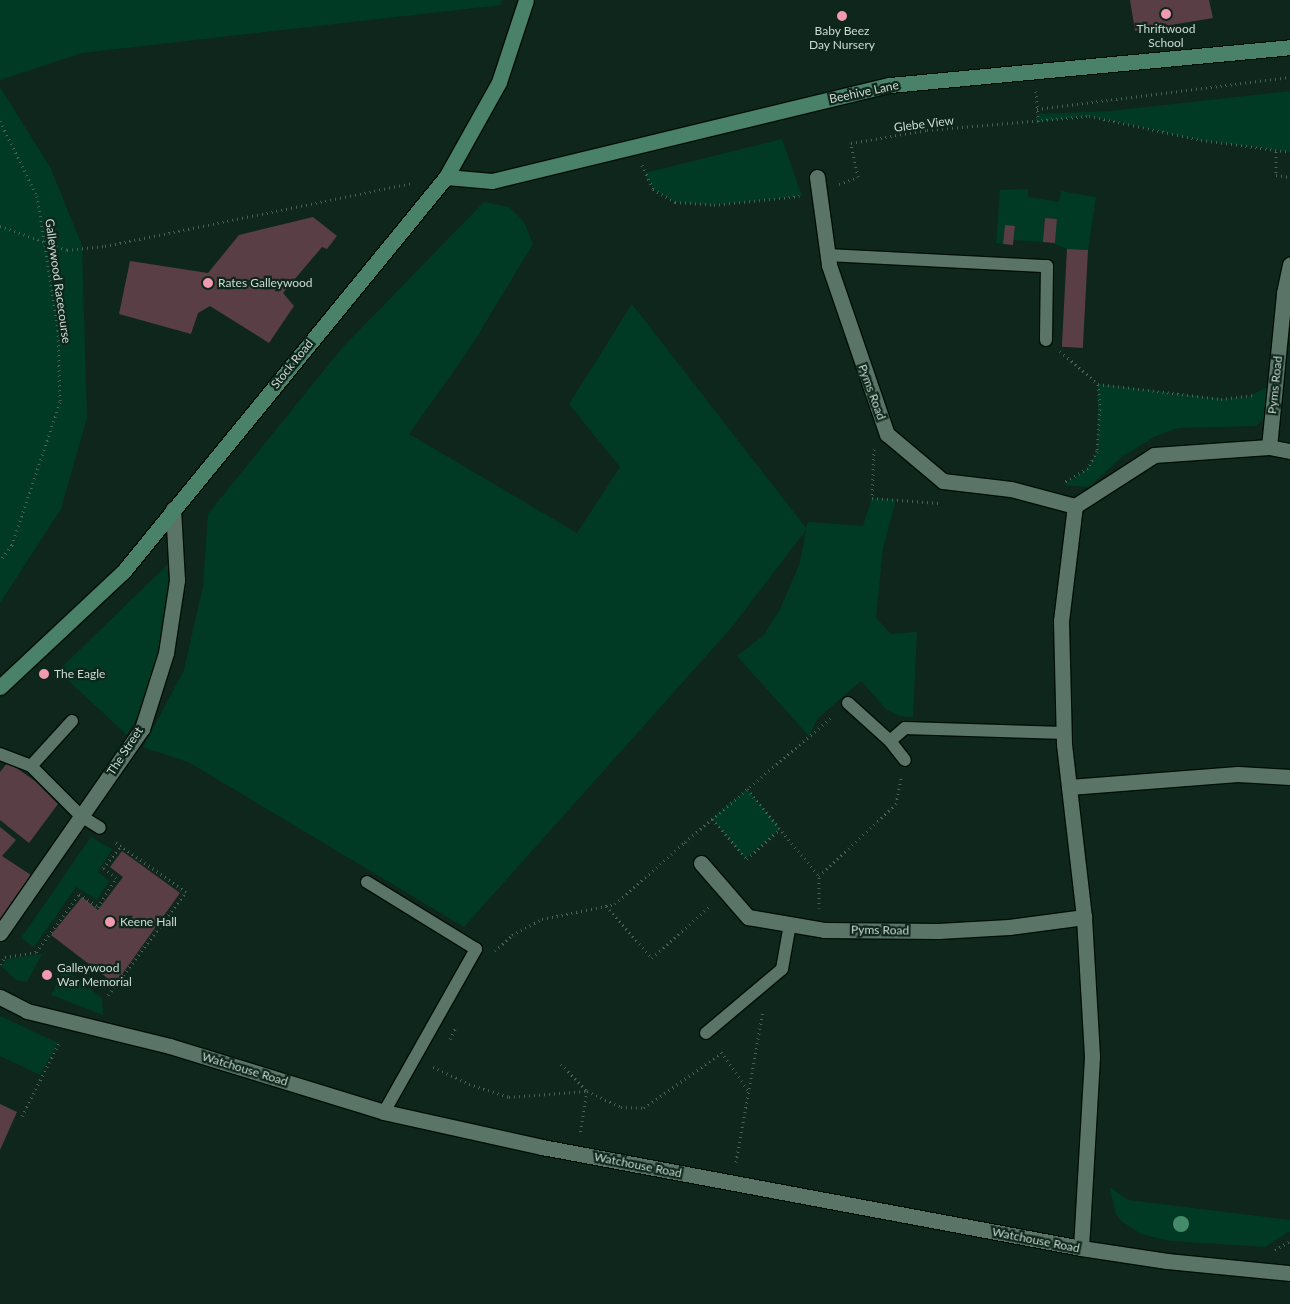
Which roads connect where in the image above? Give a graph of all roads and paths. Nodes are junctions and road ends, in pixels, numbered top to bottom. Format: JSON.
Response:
{"nodes":[{"id":1,"x":526,"y":0,"type":"edge"},
{"id":2,"x":1290,"y":47,"type":"edge"},
{"id":3,"x":1035,"y":71,"type":"junction"},
{"id":4,"x":1290,"y":77,"type":"edge"},
{"id":5,"x":1037,"y":109,"type":"junction"},
{"id":6,"x":0,"y":121,"type":"edge"},
{"id":7,"x":1038,"y":122,"type":"junction"},
{"id":8,"x":636,"y":146,"type":"junction"},
{"id":9,"x":1276,"y":151,"type":"junction"},
{"id":10,"x":1290,"y":152,"type":"edge"},
{"id":11,"x":446,"y":177,"type":"junction"},
{"id":12,"x":1290,"y":177,"type":"edge"},
{"id":13,"x":818,"y":184,"type":"junction"},
{"id":14,"x":0,"y":226,"type":"edge"},
{"id":15,"x":45,"y":240,"type":"junction"},
{"id":16,"x":828,"y":255,"type":"junction"},
{"id":17,"x":1290,"y":265,"type":"edge"},
{"id":18,"x":1046,"y":340,"type":"joint"},
{"id":19,"x":1275,"y":382,"type":"junction"},
{"id":20,"x":1098,"y":384,"type":"junction"},
{"id":21,"x":1269,"y":447,"type":"junction"},
{"id":22,"x":1290,"y":451,"type":"edge"},
{"id":23,"x":872,"y":498,"type":"dead end"},
{"id":24,"x":1059,"y":502,"type":"junction"},
{"id":25,"x":950,"y":504,"type":"dead end"},
{"id":26,"x":1076,"y":506,"type":"junction"},
{"id":27,"x":173,"y":509,"type":"junction"},
{"id":28,"x":0,"y":561,"type":"edge"},
{"id":29,"x":0,"y":687,"type":"edge"},
{"id":30,"x":848,"y":703,"type":"joint"},
{"id":31,"x":72,"y":722,"type":"dead end"},
{"id":32,"x":1064,"y":733,"type":"junction"},
{"id":33,"x":890,"y":741,"type":"junction"},
{"id":34,"x":0,"y":754,"type":"edge"},
{"id":35,"x":905,"y":760,"type":"joint"},
{"id":36,"x":31,"y":766,"type":"junction"},
{"id":37,"x":1290,"y":777,"type":"edge"},
{"id":38,"x":1069,"y":787,"type":"junction"},
{"id":39,"x":747,"y":789,"type":"junction"},
{"id":40,"x":80,"y":818,"type":"junction"},
{"id":41,"x":712,"y":819,"type":"junction"},
{"id":42,"x":100,"y":828,"type":"dead end"},
{"id":43,"x":780,"y":830,"type":"junction"},
{"id":44,"x":685,"y":842,"type":"junction"},
{"id":45,"x":121,"y":846,"type":"junction"},
{"id":46,"x":701,"y":863,"type":"joint"},
{"id":47,"x":819,"y":876,"type":"junction"},
{"id":48,"x":367,"y":882,"type":"dead end"},
{"id":49,"x":726,"y":892,"type":"junction"},
{"id":50,"x":606,"y":905,"type":"junction"},
{"id":51,"x":1084,"y":917,"type":"junction"},
{"id":52,"x":790,"y":924,"type":"junction"},
{"id":53,"x":818,"y":929,"type":"junction"},
{"id":54,"x":0,"y":933,"type":"edge"},
{"id":55,"x":493,"y":953,"type":"dead end"},
{"id":56,"x":0,"y":964,"type":"edge"},
{"id":57,"x":768,"y":983,"type":"junction"},
{"id":58,"x":108,"y":995,"type":"dead end"},
{"id":59,"x":0,"y":997,"type":"edge"},
{"id":60,"x":458,"y":1023,"type":"dead end"},
{"id":61,"x":706,"y":1033,"type":"joint"},
{"id":62,"x":61,"y":1040,"type":"dead end"},
{"id":63,"x":446,"y":1045,"type":"dead end"},
{"id":64,"x":722,"y":1053,"type":"junction"},
{"id":65,"x":438,"y":1060,"type":"dead end"},
{"id":66,"x":561,"y":1064,"type":"dead end"},
{"id":67,"x":434,"y":1067,"type":"junction"},
{"id":68,"x":427,"y":1072,"type":"dead end"},
{"id":69,"x":748,"y":1090,"type":"junction"},
{"id":70,"x":587,"y":1091,"type":"junction"},
{"id":71,"x":384,"y":1112,"type":"junction"},
{"id":72,"x":22,"y":1116,"type":"dead end"},
{"id":73,"x":577,"y":1154,"type":"junction"},
{"id":74,"x":732,"y":1183,"type":"junction"},
{"id":75,"x":1081,"y":1248,"type":"junction"},
{"id":76,"x":1290,"y":1273,"type":"edge"}],
"edges":[{"from":1,"to":11,"type":"main road","name":"Stock Road"},
{"from":2,"to":3,"type":"main road","name":"Beehive Lane"},
{"from":3,"to":5,"type":"path"},
{"from":3,"to":8,"type":"main road","name":"Beehive Lane"},
{"from":4,"to":5,"type":"path"},
{"from":5,"to":7,"type":"path"},
{"from":6,"to":15,"type":"path","name":"Galleywood Racecourse"},
{"from":7,"to":9,"type":"path","name":"Glebe View"},
{"from":7,"to":13,"type":"path","name":"Glebe View"},
{"from":8,"to":11,"type":"main road","name":"Beehive Lane"},
{"from":8,"to":13,"type":"path","name":"Glebe View"},
{"from":9,"to":10,"type":"path","name":"Glebe View"},
{"from":9,"to":12,"type":"path"},
{"from":11,"to":15,"type":"path"},
{"from":11,"to":27,"type":"main road","name":"Stock Road"},
{"from":13,"to":16,"type":"street","name":"Pyms Road"},
{"from":14,"to":15,"type":"path"},
{"from":15,"to":28,"type":"path","name":"Galleywood Racecourse"},
{"from":16,"to":18,"type":"lane"},
{"from":16,"to":24,"type":"street","name":"Pyms Road"},
{"from":17,"to":19,"type":"street","name":"Pyms Road"},
{"from":18,"to":20,"type":"path"},
{"from":19,"to":20,"type":"path"},
{"from":19,"to":21,"type":"street","name":"Pyms Road"},
{"from":20,"to":24,"type":"path"},
{"from":21,"to":22,"type":"street"},
{"from":21,"to":26,"type":"street"},
{"from":23,"to":25,"type":"path"},
{"from":24,"to":26,"type":"street","name":"Pyms Road"},
{"from":26,"to":32,"type":"street"},
{"from":27,"to":29,"type":"main road","name":"Stock Road"},
{"from":27,"to":40,"type":"street","name":"The Street"},
{"from":30,"to":33,"type":"lane"},
{"from":30,"to":39,"type":"path"},
{"from":31,"to":36,"type":"lane"},
{"from":32,"to":33,"type":"lane"},
{"from":32,"to":38,"type":"street"},
{"from":33,"to":35,"type":"lane"},
{"from":34,"to":36,"type":"lane"},
{"from":35,"to":47,"type":"path"},
{"from":36,"to":40,"type":"lane"},
{"from":37,"to":38,"type":"street"},
{"from":38,"to":51,"type":"street"},
{"from":39,"to":41,"type":"path"},
{"from":39,"to":43,"type":"path"},
{"from":40,"to":42,"type":"lane"},
{"from":40,"to":45,"type":"path"},
{"from":40,"to":54,"type":"street","name":"The Street"},
{"from":41,"to":43,"type":"path"},
{"from":41,"to":44,"type":"path"},
{"from":43,"to":47,"type":"path"},
{"from":44,"to":46,"type":"path"},
{"from":44,"to":50,"type":"path"},
{"from":45,"to":56,"type":"path"},
{"from":45,"to":58,"type":"path"},
{"from":46,"to":49,"type":"street","name":"Pyms Road"},
{"from":47,"to":53,"type":"path"},
{"from":48,"to":71,"type":"lane"},
{"from":49,"to":50,"type":"path"},
{"from":49,"to":52,"type":"street","name":"Pyms Road"},
{"from":50,"to":55,"type":"path"},
{"from":51,"to":53,"type":"street","name":"Pyms Road"},
{"from":51,"to":75,"type":"street"},
{"from":52,"to":53,"type":"street","name":"Pyms Road"},
{"from":52,"to":57,"type":"lane"},
{"from":57,"to":61,"type":"lane"},
{"from":57,"to":69,"type":"path"},
{"from":59,"to":71,"type":"street","name":"Watchouse Road"},
{"from":60,"to":63,"type":"path"},
{"from":61,"to":64,"type":"path"},
{"from":62,"to":72,"type":"path"},
{"from":64,"to":69,"type":"path"},
{"from":64,"to":70,"type":"path"},
{"from":65,"to":67,"type":"path"},
{"from":66,"to":70,"type":"path"},
{"from":67,"to":68,"type":"path"},
{"from":67,"to":70,"type":"path"},
{"from":69,"to":74,"type":"path"},
{"from":70,"to":73,"type":"path"},
{"from":71,"to":73,"type":"street","name":"Watchouse Road"},
{"from":73,"to":74,"type":"street","name":"Watchouse Road"},
{"from":74,"to":75,"type":"street","name":"Watchouse Road"},
{"from":75,"to":76,"type":"street","name":"Watchouse Road"}]}
